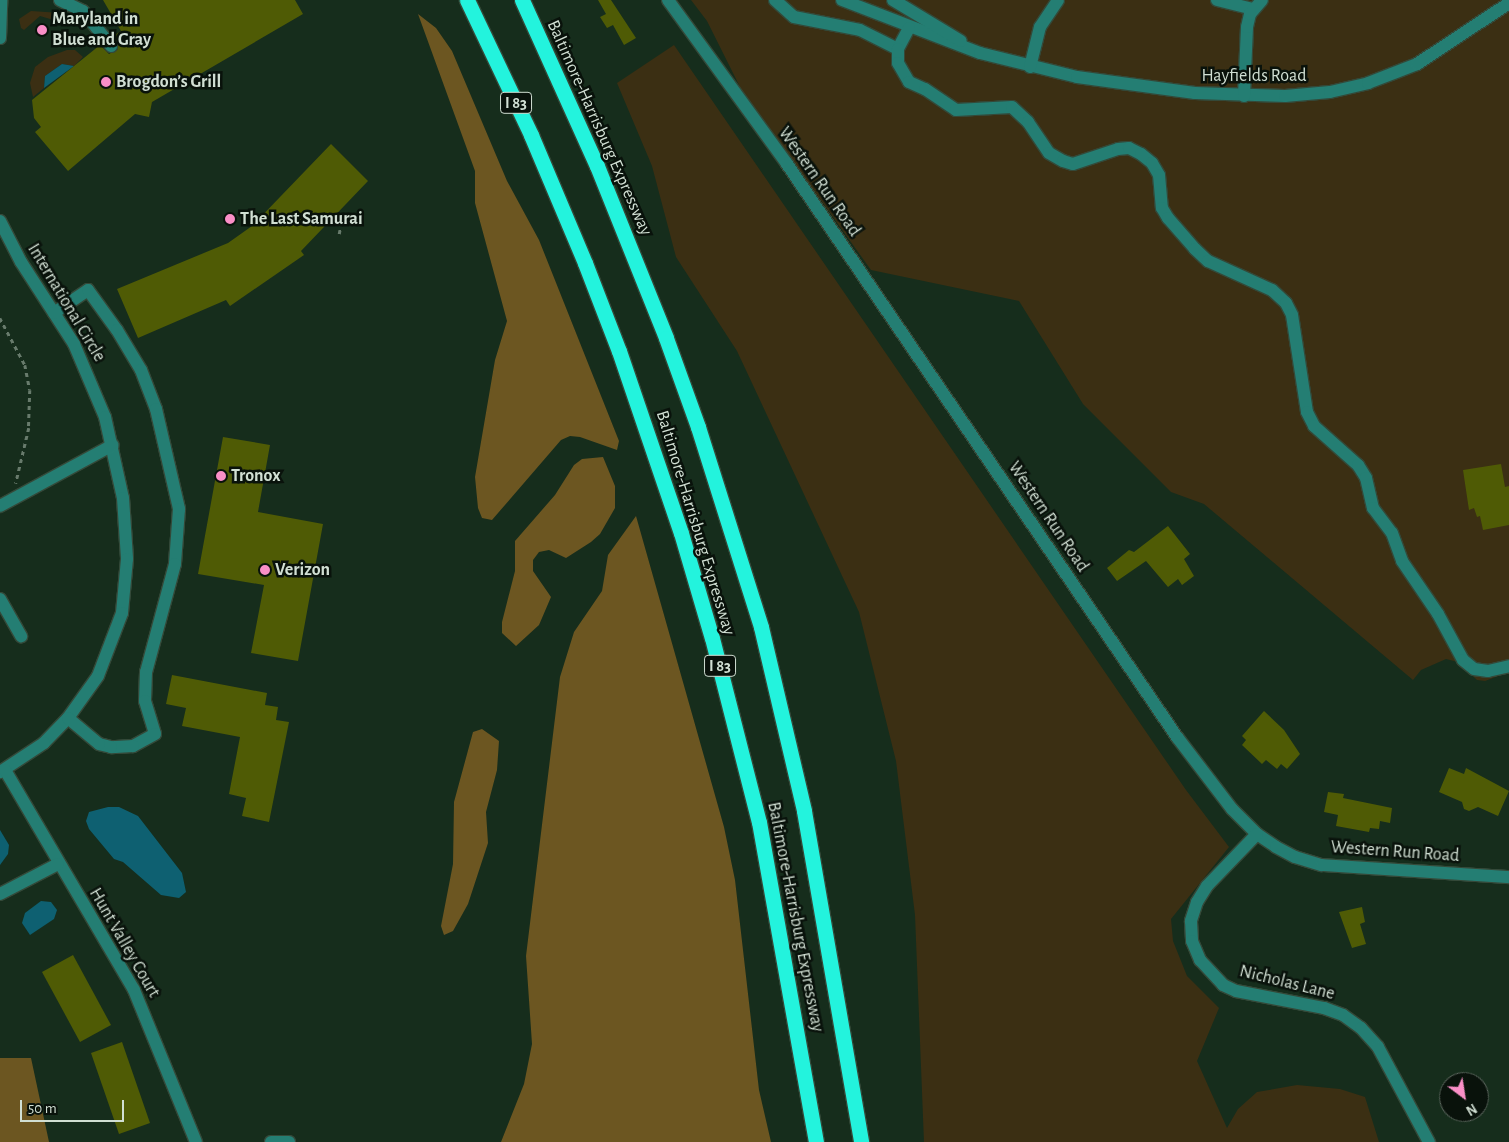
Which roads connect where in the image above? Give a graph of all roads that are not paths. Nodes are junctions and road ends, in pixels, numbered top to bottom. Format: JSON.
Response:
{"nodes":[{"id":1,"x":1,"y":0,"type":"edge"},
{"id":2,"x":60,"y":0,"type":"edge"},
{"id":3,"x":467,"y":0,"type":"edge"},
{"id":4,"x":522,"y":0,"type":"edge"},
{"id":5,"x":668,"y":0,"type":"edge"},
{"id":6,"x":775,"y":0,"type":"edge"},
{"id":7,"x":842,"y":0,"type":"edge"},
{"id":8,"x":894,"y":0,"type":"edge"},
{"id":9,"x":1058,"y":0,"type":"edge"},
{"id":10,"x":1217,"y":0,"type":"edge"},
{"id":11,"x":1509,"y":3,"type":"edge"},
{"id":12,"x":1258,"y":5,"type":"edge"},
{"id":13,"x":909,"y":28,"type":"junction"},
{"id":14,"x":0,"y":38,"type":"edge"},
{"id":15,"x":111,"y":46,"type":"dead end"},
{"id":16,"x":898,"y":49,"type":"junction"},
{"id":17,"x":980,"y":53,"type":"junction"},
{"id":18,"x":1030,"y":67,"type":"junction"},
{"id":19,"x":1244,"y":96,"type":"junction"},
{"id":20,"x":0,"y":221,"type":"edge"},
{"id":21,"x":54,"y":313,"type":"junction"},
{"id":22,"x":113,"y":445,"type":"junction"},
{"id":23,"x":0,"y":506,"type":"edge"},
{"id":24,"x":0,"y":599,"type":"edge"},
{"id":25,"x":21,"y":636,"type":"dead end"},
{"id":26,"x":1509,"y":666,"type":"edge"},
{"id":27,"x":68,"y":718,"type":"junction"},
{"id":28,"x":2,"y":771,"type":"edge"},
{"id":29,"x":1257,"y":834,"type":"junction"},
{"id":30,"x":58,"y":864,"type":"junction"},
{"id":31,"x":1509,"y":877,"type":"edge"},
{"id":32,"x":0,"y":894,"type":"edge"},
{"id":33,"x":196,"y":1142,"type":"edge"},
{"id":34,"x":271,"y":1142,"type":"edge"},
{"id":35,"x":289,"y":1142,"type":"edge"},
{"id":36,"x":816,"y":1142,"type":"edge"},
{"id":37,"x":861,"y":1142,"type":"edge"},
{"id":38,"x":1429,"y":1142,"type":"edge"}],
"edges":[{"from":1,"to":14,"type":"street"},
{"from":2,"to":15,"type":"street"},
{"from":3,"to":36,"type":"highway","name":"Baltimore-Harrisburg Expressway","number":"I 83"},
{"from":4,"to":37,"type":"highway","name":"Baltimore-Harrisburg Expressway"},
{"from":5,"to":29,"type":"street","name":"Western Run Road"},
{"from":6,"to":16,"type":"street"},
{"from":7,"to":13,"type":"street","name":"Hayfields Road"},
{"from":8,"to":17,"type":"street","name":"Hayfields Road"},
{"from":9,"to":18,"type":"street"},
{"from":10,"to":12,"type":"street"},
{"from":11,"to":19,"type":"street","name":"Hayfields Road"},
{"from":12,"to":19,"type":"street"},
{"from":13,"to":16,"type":"street"},
{"from":13,"to":17,"type":"street","name":"Hayfields Road"},
{"from":16,"to":26,"type":"street"},
{"from":17,"to":18,"type":"street","name":"Hayfields Road"},
{"from":18,"to":19,"type":"street","name":"Hayfields Road"},
{"from":20,"to":21,"type":"street","name":"International Circle"},
{"from":21,"to":22,"type":"street","name":"International Circle"},
{"from":21,"to":27,"type":"street"},
{"from":22,"to":23,"type":"street"},
{"from":22,"to":27,"type":"street","name":"International Circle"},
{"from":24,"to":25,"type":"street"},
{"from":27,"to":28,"type":"street","name":"International Circle"},
{"from":28,"to":30,"type":"street","name":"Hunt Valley Court"},
{"from":29,"to":31,"type":"street","name":"Western Run Road"},
{"from":29,"to":38,"type":"street","name":"Nicholas Lane"},
{"from":30,"to":32,"type":"street"},
{"from":30,"to":33,"type":"street","name":"Hunt Valley Court"},
{"from":34,"to":35,"type":"street"}]}
